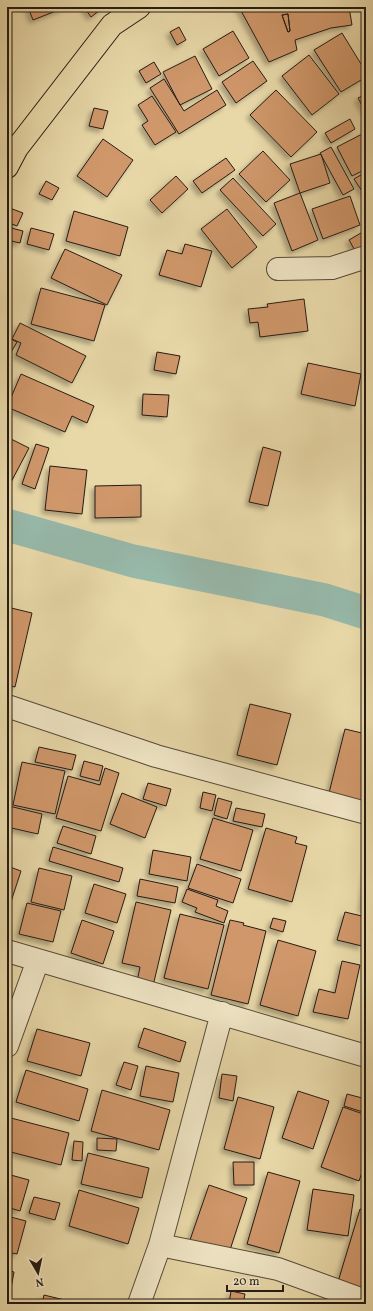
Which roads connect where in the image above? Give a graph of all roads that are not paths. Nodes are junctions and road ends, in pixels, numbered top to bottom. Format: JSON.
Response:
{"nodes":[{"id":1,"x":139,"y":7,"type":"edge"},
{"id":2,"x":10,"y":153,"type":"edge"},
{"id":3,"x":366,"y":257,"type":"edge"},
{"id":4,"x":278,"y":269,"type":"dead end"},
{"id":5,"x":7,"y":706,"type":"edge"},
{"id":6,"x":366,"y":813,"type":"edge"},
{"id":7,"x":7,"y":951,"type":"edge"},
{"id":8,"x":38,"y":960,"type":"junction"},
{"id":9,"x":222,"y":1013,"type":"junction"},
{"id":10,"x":7,"y":1046,"type":"edge"},
{"id":11,"x":366,"y":1056,"type":"edge"},
{"id":12,"x":160,"y":1245,"type":"junction"},
{"id":13,"x":366,"y":1301,"type":"edge"},
{"id":14,"x":139,"y":1304,"type":"edge"}],
"edges":[{"from":1,"to":2,"type":"main road"},
{"from":3,"to":4,"type":"street"},
{"from":5,"to":6,"type":"street"},
{"from":7,"to":8,"type":"street"},
{"from":8,"to":9,"type":"street"},
{"from":8,"to":10,"type":"street"},
{"from":9,"to":11,"type":"street"},
{"from":9,"to":12,"type":"street"},
{"from":12,"to":13,"type":"street"},
{"from":12,"to":14,"type":"street"}]}
